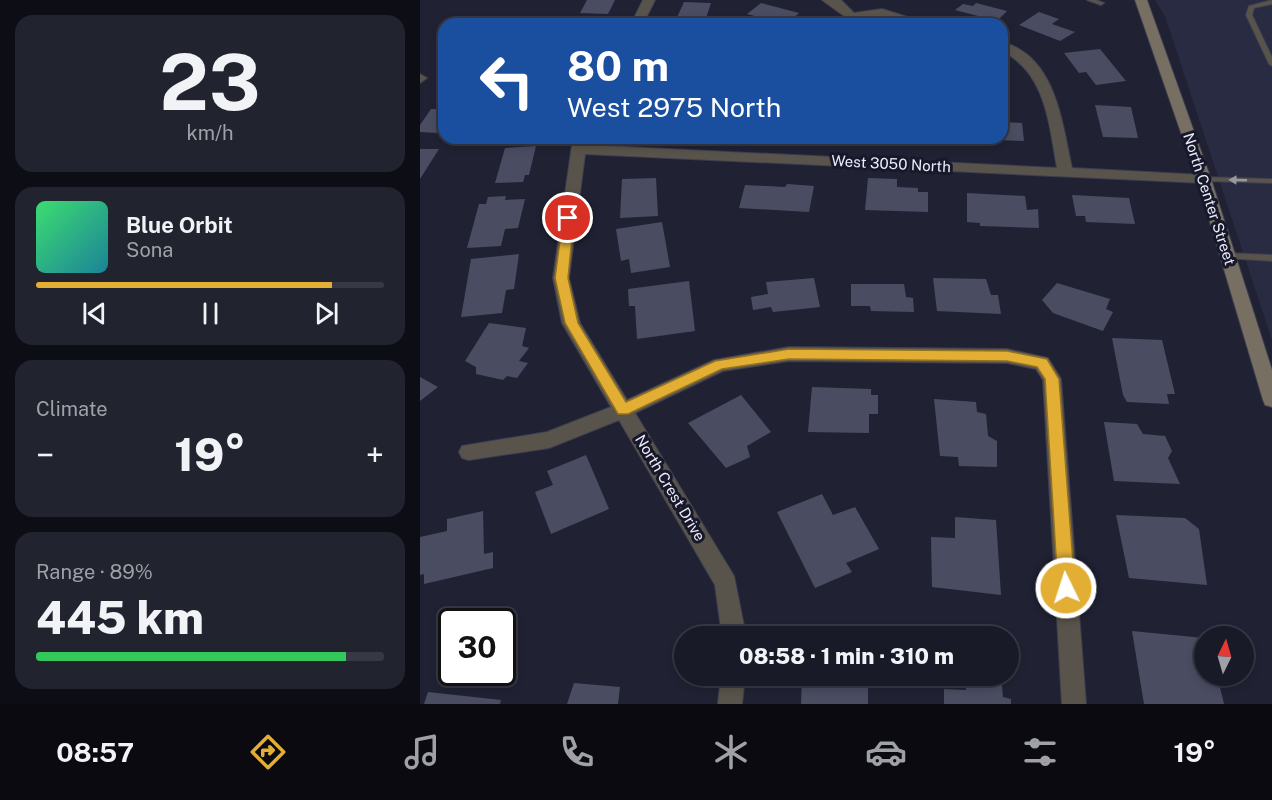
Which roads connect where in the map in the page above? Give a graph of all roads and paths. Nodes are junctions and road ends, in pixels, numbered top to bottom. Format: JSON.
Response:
{"nodes":[{"id":1,"x":649,"y":0,"type":"edge"},
{"id":2,"x":828,"y":0,"type":"edge"},
{"id":3,"x":1090,"y":0,"type":"edge"},
{"id":4,"x":1141,"y":0,"type":"edge"},
{"id":5,"x":1272,"y":2,"type":"edge"},
{"id":6,"x":1101,"y":3,"type":"dead end"},
{"id":7,"x":640,"y":18,"type":"edge"},
{"id":8,"x":901,"y":18,"type":"edge"},
{"id":9,"x":1008,"y":49,"type":"edge"},
{"id":10,"x":1272,"y":64,"type":"edge"},
{"id":11,"x":579,"y":144,"type":"edge"},
{"id":12,"x":596,"y":144,"type":"edge"},
{"id":13,"x":1065,"y":172,"type":"junction"},
{"id":14,"x":1204,"y":179,"type":"junction"},
{"id":15,"x":1272,"y":182,"type":"edge"},
{"id":16,"x":1228,"y":256,"type":"junction"},
{"id":17,"x":1272,"y":258,"type":"edge"},
{"id":18,"x":1272,"y":400,"type":"edge"},
{"id":19,"x":623,"y":410,"type":"junction"},
{"id":20,"x":469,"y":452,"type":"dead end"},
{"id":21,"x":732,"y":626,"type":"edge"},
{"id":22,"x":732,"y":686,"type":"edge"},
{"id":23,"x":730,"y":704,"type":"edge"},
{"id":24,"x":1074,"y":704,"type":"edge"}],
"edges":[{"from":1,"to":7,"type":"street"},
{"from":2,"to":8,"type":"street"},
{"from":3,"to":6,"type":"lane"},
{"from":4,"to":14,"type":"street","name":"North Center Street"},
{"from":5,"to":10,"type":"lane"},
{"from":9,"to":13,"type":"street"},
{"from":11,"to":19,"type":"street","name":"North Crest Drive"},
{"from":12,"to":13,"type":"street","name":"West 3050 North"},
{"from":13,"to":14,"type":"street","name":"West 3050 North"},
{"from":15,"to":14,"type":"lane","one_way":true},
{"from":14,"to":16,"type":"street","name":"North Center Street"},
{"from":16,"to":17,"type":"lane"},
{"from":16,"to":18,"type":"street","name":"North Center Street"},
{"from":19,"to":20,"type":"street"},
{"from":19,"to":21,"type":"street","name":"North Crest Drive"},
{"from":19,"to":24,"type":"street"},
{"from":22,"to":23,"type":"street"}]}
